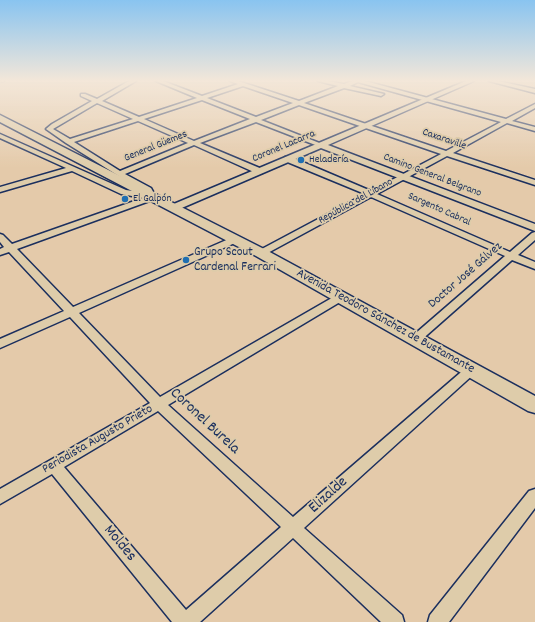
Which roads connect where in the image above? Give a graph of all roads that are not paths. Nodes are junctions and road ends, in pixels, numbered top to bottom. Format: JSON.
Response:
{"nodes":[{"id":1,"x":81,"y":110,"type":"edge"},
{"id":2,"x":118,"y":110,"type":"edge"},
{"id":3,"x":165,"y":110,"type":"edge"},
{"id":4,"x":233,"y":110,"type":"edge"},
{"id":5,"x":280,"y":110,"type":"edge"},
{"id":6,"x":319,"y":110,"type":"edge"},
{"id":7,"x":405,"y":110,"type":"edge"},
{"id":8,"x":468,"y":110,"type":"edge"},
{"id":9,"x":526,"y":110,"type":"edge"},
{"id":10,"x":0,"y":118,"type":"edge"},
{"id":11,"x":138,"y":119,"type":"junction"},
{"id":12,"x":256,"y":119,"type":"junction"},
{"id":13,"x":506,"y":121,"type":"junction"},
{"id":14,"x":367,"y":126,"type":"junction"},
{"id":15,"x":535,"y":129,"type":"edge"},
{"id":16,"x":0,"y":136,"type":"edge"},
{"id":17,"x":68,"y":142,"type":"junction"},
{"id":18,"x":194,"y":143,"type":"junction"},
{"id":19,"x":320,"y":145,"type":"junction"},
{"id":20,"x":448,"y":153,"type":"junction"},
{"id":21,"x":288,"y":159,"type":"junction"},
{"id":22,"x":73,"y":168,"type":"junction"},
{"id":23,"x":259,"y":171,"type":"junction"},
{"id":24,"x":119,"y":174,"type":"junction"},
{"id":25,"x":401,"y":177,"type":"junction"},
{"id":26,"x":535,"y":183,"type":"edge"},
{"id":27,"x":0,"y":190,"type":"edge"},
{"id":28,"x":371,"y":194,"type":"junction"},
{"id":29,"x":152,"y":197,"type":"junction"},
{"id":30,"x":173,"y":208,"type":"junction"},
{"id":31,"x":535,"y":228,"type":"edge"},
{"id":32,"x":535,"y":235,"type":"edge"},
{"id":33,"x":0,"y":237,"type":"edge"},
{"id":34,"x":234,"y":240,"type":"junction"},
{"id":35,"x":5,"y":250,"type":"edge"},
{"id":36,"x":261,"y":253,"type":"junction"},
{"id":37,"x":512,"y":256,"type":"junction"},
{"id":38,"x":535,"y":266,"type":"edge"},
{"id":39,"x":340,"y":297,"type":"junction"},
{"id":40,"x":72,"y":312,"type":"junction"},
{"id":41,"x":415,"y":339,"type":"junction"},
{"id":42,"x":0,"y":344,"type":"edge"},
{"id":43,"x":472,"y":370,"type":"junction"},
{"id":44,"x":159,"y":404,"type":"junction"},
{"id":45,"x":535,"y":404,"type":"edge"},
{"id":46,"x":54,"y":465,"type":"junction"},
{"id":47,"x":535,"y":496,"type":"edge"},
{"id":48,"x":0,"y":497,"type":"edge"},
{"id":49,"x":293,"y":528,"type":"junction"},
{"id":50,"x":185,"y":622,"type":"edge"},
{"id":51,"x":395,"y":622,"type":"edge"},
{"id":52,"x":437,"y":622,"type":"edge"}],
"edges":[{"from":1,"to":17,"type":"street"},
{"from":2,"to":11,"type":"street"},
{"from":3,"to":11,"type":"street"},
{"from":4,"to":12,"type":"street"},
{"from":5,"to":12,"type":"street","name":"General Güemes"},
{"from":6,"to":14,"type":"street","name":"Caxaraville"},
{"from":7,"to":14,"type":"street","name":"Coronel Lacarra"},
{"from":8,"to":13,"type":"street"},
{"from":9,"to":13,"type":"street","name":"República del Líbano"},
{"from":10,"to":29,"type":"main road","name":"Avenida Teodoro Sánchez de Bustamante"},
{"from":11,"to":17,"type":"street"},
{"from":11,"to":18,"type":"street"},
{"from":12,"to":18,"type":"street","name":"General Güemes"},
{"from":12,"to":19,"type":"street"},
{"from":13,"to":15,"type":"street"},
{"from":13,"to":20,"type":"street","name":"República del Líbano"},
{"from":14,"to":19,"type":"street","name":"Coronel Lacarra"},
{"from":14,"to":20,"type":"street","name":"Caxaraville"},
{"from":16,"to":22,"type":"street"},
{"from":17,"to":24,"type":"street"},
{"from":18,"to":23,"type":"street"},
{"from":18,"to":24,"type":"street","name":"General Güemes"},
{"from":19,"to":21,"type":"street","name":"Coronel Lacarra"},
{"from":19,"to":25,"type":"street","name":"Camino General Belgrano"},
{"from":20,"to":25,"type":"street","name":"República del Líbano"},
{"from":20,"to":26,"type":"street","name":"Caxaraville"},
{"from":21,"to":23,"type":"street","name":"Coronel Lacarra"},
{"from":21,"to":28,"type":"street","name":"Sargento Cabral"},
{"from":22,"to":27,"type":"street"},
{"from":22,"to":29,"type":"street"},
{"from":23,"to":30,"type":"street","name":"Coronel Lacarra"},
{"from":24,"to":29,"type":"street"},
{"from":25,"to":28,"type":"street","name":"República del Líbano"},
{"from":25,"to":31,"type":"street","name":"Camino General Belgrano"},
{"from":28,"to":36,"type":"street","name":"República del Líbano"},
{"from":28,"to":37,"type":"street","name":"Sargento Cabral"},
{"from":29,"to":30,"type":"main road","name":"Avenida Teodoro Sánchez de Bustamante"},
{"from":29,"to":35,"type":"street"},
{"from":30,"to":34,"type":"main road","name":"Avenida Teodoro Sánchez de Bustamante"},
{"from":32,"to":37,"type":"street","name":"Doctor José Gálvez"},
{"from":33,"to":35,"type":"street","name":"Coronel Burela"},
{"from":34,"to":36,"type":"main road","name":"Avenida Teodoro Sánchez de Bustamante"},
{"from":34,"to":40,"type":"street"},
{"from":35,"to":40,"type":"street","name":"Coronel Burela"},
{"from":36,"to":39,"type":"main road","name":"Avenida Teodoro Sánchez de Bustamante"},
{"from":37,"to":38,"type":"street","name":"Sargento Cabral"},
{"from":37,"to":41,"type":"street","name":"Doctor José Gálvez"},
{"from":39,"to":41,"type":"main road","name":"Avenida Teodoro Sánchez de Bustamante"},
{"from":39,"to":44,"type":"street","name":"Periodista Augusto Prieto"},
{"from":40,"to":42,"type":"street"},
{"from":40,"to":44,"type":"street","name":"Coronel Burela"},
{"from":41,"to":43,"type":"main road","name":"Avenida Teodoro Sánchez de Bustamante"},
{"from":43,"to":45,"type":"main road","name":"Avenida Teodoro Sánchez de Bustamante"},
{"from":43,"to":49,"type":"street","name":"Elizalde"},
{"from":44,"to":46,"type":"street","name":"Periodista Augusto Prieto"},
{"from":44,"to":49,"type":"street","name":"Coronel Burela"},
{"from":46,"to":48,"type":"street","name":"Periodista Augusto Prieto"},
{"from":46,"to":50,"type":"street","name":"Moldes"},
{"from":47,"to":52,"type":"street"},
{"from":49,"to":50,"type":"street","name":"Elizalde"},
{"from":49,"to":51,"type":"street","name":"Coronel Burela"}]}
